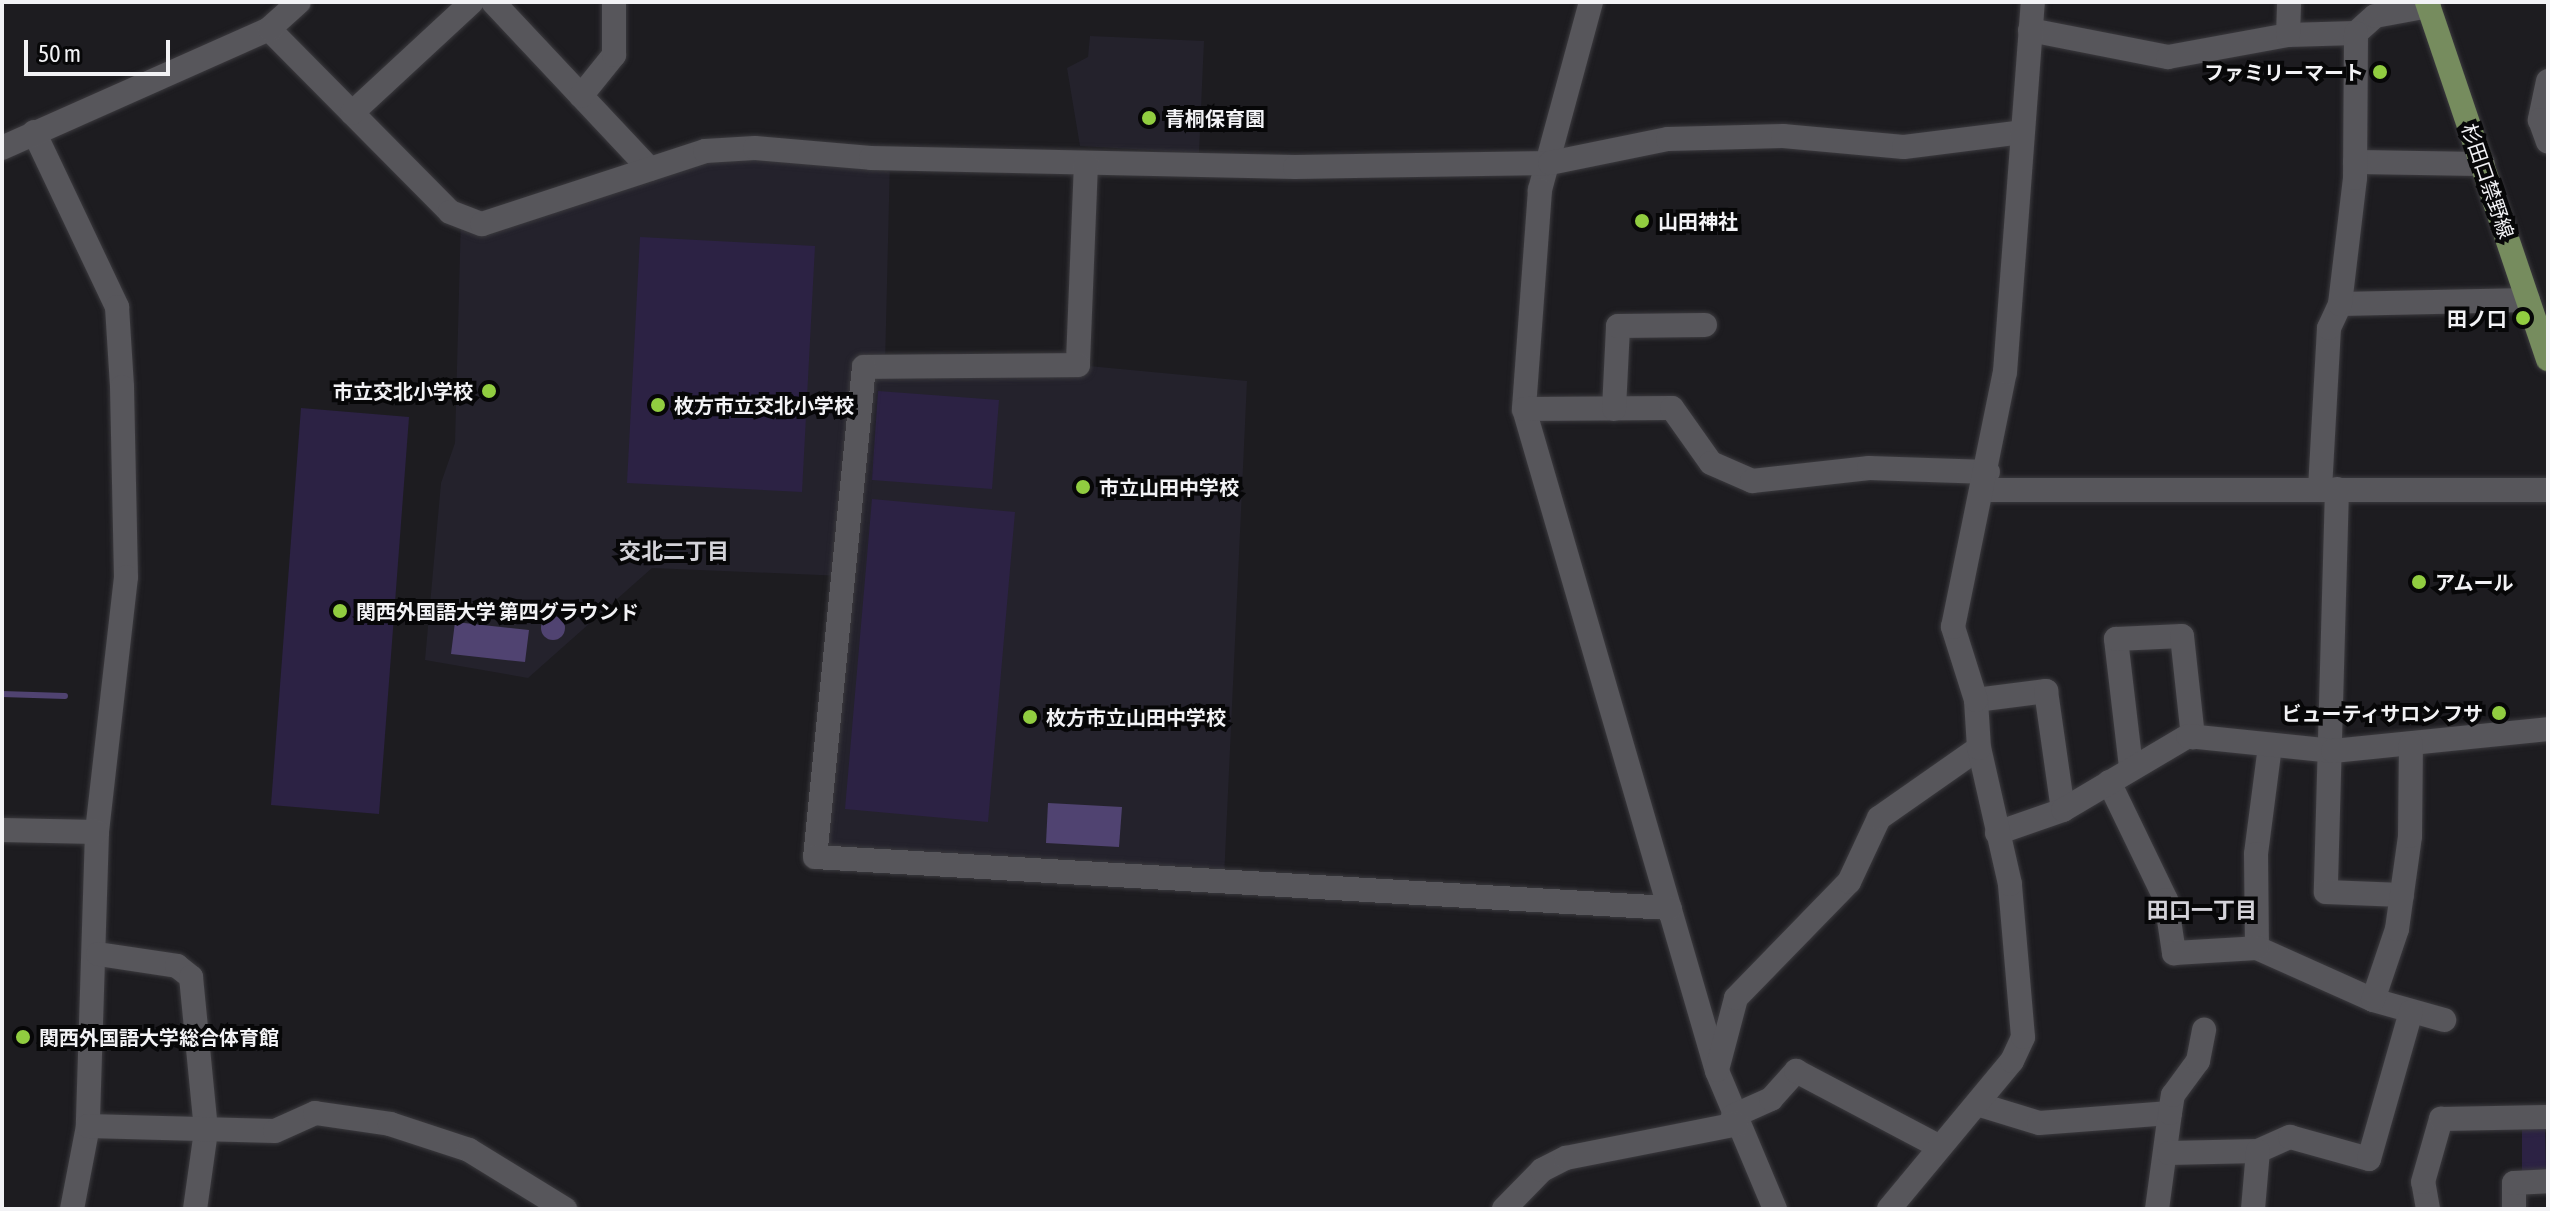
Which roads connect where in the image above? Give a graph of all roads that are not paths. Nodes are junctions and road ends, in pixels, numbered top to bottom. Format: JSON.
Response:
{"nodes":[{"id":1,"x":299,"y":2,"type":"edge"},
{"id":2,"x":472,"y":2,"type":"edge"},
{"id":3,"x":493,"y":2,"type":"edge"},
{"id":4,"x":614,"y":2,"type":"edge"},
{"id":5,"x":1591,"y":2,"type":"edge"},
{"id":6,"x":2033,"y":2,"type":"edge"},
{"id":7,"x":2289,"y":2,"type":"edge"},
{"id":8,"x":2428,"y":4,"type":"edge"},
{"id":9,"x":269,"y":29,"type":"junction"},
{"id":10,"x":2030,"y":30,"type":"junction"},
{"id":11,"x":2356,"y":33,"type":"junction"},
{"id":12,"x":2288,"y":35,"type":"junction"},
{"id":13,"x":2548,"y":81,"type":"edge"},
{"id":14,"x":581,"y":96,"type":"junction"},
{"id":15,"x":352,"y":113,"type":"junction"},
{"id":16,"x":34,"y":132,"type":"junction"},
{"id":17,"x":2022,"y":132,"type":"junction"},
{"id":18,"x":2548,"y":142,"type":"edge"},
{"id":19,"x":2,"y":148,"type":"edge"},
{"id":20,"x":2355,"y":162,"type":"junction"},
{"id":21,"x":1086,"y":163,"type":"junction"},
{"id":22,"x":1550,"y":163,"type":"junction"},
{"id":23,"x":2483,"y":164,"type":"junction"},
{"id":24,"x":650,"y":169,"type":"junction"},
{"id":25,"x":2528,"y":300,"type":"junction"},
{"id":26,"x":2340,"y":304,"type":"junction"},
{"id":27,"x":1705,"y":325,"type":"dead end"},
{"id":28,"x":2548,"y":359,"type":"edge"},
{"id":29,"x":1524,"y":409,"type":"junction"},
{"id":30,"x":1614,"y":409,"type":"junction"},
{"id":31,"x":1987,"y":481,"type":"junction"},
{"id":32,"x":2328,"y":489,"type":"junction"},
{"id":33,"x":2548,"y":490,"type":"edge"},
{"id":34,"x":1976,"y":700,"type":"junction"},
{"id":35,"x":2548,"y":729,"type":"edge"},
{"id":36,"x":2193,"y":737,"type":"junction"},
{"id":37,"x":2411,"y":744,"type":"junction"},
{"id":38,"x":2270,"y":746,"type":"junction"},
{"id":39,"x":1979,"y":748,"type":"junction"},
{"id":40,"x":2333,"y":751,"type":"junction"},
{"id":41,"x":2131,"y":767,"type":"junction"},
{"id":42,"x":2109,"y":782,"type":"junction"},
{"id":43,"x":2063,"y":810,"type":"junction"},
{"id":44,"x":2,"y":830,"type":"edge"},
{"id":45,"x":97,"y":832,"type":"junction"},
{"id":46,"x":1997,"y":833,"type":"junction"},
{"id":47,"x":2402,"y":895,"type":"junction"},
{"id":48,"x":1669,"y":908,"type":"junction"},
{"id":49,"x":2257,"y":948,"type":"junction"},
{"id":50,"x":98,"y":954,"type":"junction"},
{"id":51,"x":2373,"y":1000,"type":"junction"},
{"id":52,"x":2411,"y":1012,"type":"junction"},
{"id":53,"x":2444,"y":1020,"type":"dead end"},
{"id":54,"x":2204,"y":1030,"type":"dead end"},
{"id":55,"x":1717,"y":1071,"type":"junction"},
{"id":56,"x":1977,"y":1104,"type":"junction"},
{"id":57,"x":2170,"y":1113,"type":"junction"},
{"id":58,"x":2548,"y":1117,"type":"edge"},
{"id":59,"x":1735,"y":1120,"type":"junction"},
{"id":60,"x":88,"y":1126,"type":"junction"},
{"id":61,"x":206,"y":1131,"type":"junction"},
{"id":62,"x":1938,"y":1146,"type":"junction"},
{"id":63,"x":2258,"y":1151,"type":"junction"},
{"id":64,"x":2169,"y":1153,"type":"junction"},
{"id":65,"x":2548,"y":1181,"type":"edge"},
{"id":66,"x":72,"y":1209,"type":"edge"},
{"id":67,"x":195,"y":1209,"type":"edge"},
{"id":68,"x":565,"y":1209,"type":"edge"},
{"id":69,"x":1504,"y":1209,"type":"edge"},
{"id":70,"x":1775,"y":1209,"type":"edge"},
{"id":71,"x":1889,"y":1209,"type":"edge"},
{"id":72,"x":2157,"y":1209,"type":"edge"},
{"id":73,"x":2253,"y":1209,"type":"edge"},
{"id":74,"x":2428,"y":1209,"type":"edge"},
{"id":75,"x":2514,"y":1209,"type":"edge"}],
"edges":[{"from":1,"to":9,"type":"street"},
{"from":2,"to":15,"type":"street"},
{"from":3,"to":14,"type":"street"},
{"from":4,"to":14,"type":"street"},
{"from":5,"to":22,"type":"street"},
{"from":6,"to":10,"type":"street"},
{"from":7,"to":12,"type":"street"},
{"from":8,"to":11,"type":"street"},
{"from":8,"to":23,"type":"main road","name":"杉田口禁野線"},
{"from":9,"to":15,"type":"street"},
{"from":9,"to":16,"type":"street"},
{"from":10,"to":12,"type":"street"},
{"from":10,"to":17,"type":"street"},
{"from":11,"to":12,"type":"street"},
{"from":11,"to":20,"type":"street"},
{"from":13,"to":18,"type":"street"},
{"from":14,"to":24,"type":"street"},
{"from":15,"to":24,"type":"street"},
{"from":16,"to":19,"type":"street"},
{"from":16,"to":45,"type":"street"},
{"from":17,"to":22,"type":"street"},
{"from":17,"to":31,"type":"street"},
{"from":20,"to":23,"type":"street"},
{"from":20,"to":26,"type":"street"},
{"from":21,"to":22,"type":"street"},
{"from":21,"to":24,"type":"street"},
{"from":21,"to":48,"type":"street"},
{"from":22,"to":29,"type":"street"},
{"from":23,"to":25,"type":"main road","name":"杉田口禁野線"},
{"from":25,"to":26,"type":"street"},
{"from":25,"to":28,"type":"main road","name":"杉田口禁野線"},
{"from":26,"to":32,"type":"street"},
{"from":27,"to":30,"type":"street"},
{"from":29,"to":30,"type":"street"},
{"from":29,"to":48,"type":"street"},
{"from":30,"to":31,"type":"street"},
{"from":31,"to":32,"type":"street"},
{"from":31,"to":34,"type":"street"},
{"from":32,"to":33,"type":"street"},
{"from":32,"to":40,"type":"street"},
{"from":34,"to":39,"type":"street"},
{"from":34,"to":43,"type":"street"},
{"from":35,"to":37,"type":"street"},
{"from":36,"to":38,"type":"street"},
{"from":36,"to":41,"type":"street"},
{"from":36,"to":41,"type":"street"},
{"from":37,"to":40,"type":"street"},
{"from":37,"to":47,"type":"street"},
{"from":38,"to":40,"type":"street"},
{"from":38,"to":49,"type":"street"},
{"from":39,"to":46,"type":"street"},
{"from":39,"to":55,"type":"street"},
{"from":40,"to":47,"type":"street"},
{"from":41,"to":42,"type":"street"},
{"from":42,"to":43,"type":"street"},
{"from":42,"to":49,"type":"street"},
{"from":43,"to":46,"type":"street"},
{"from":44,"to":45,"type":"street"},
{"from":45,"to":50,"type":"street"},
{"from":46,"to":56,"type":"street"},
{"from":47,"to":51,"type":"street"},
{"from":48,"to":55,"type":"street"},
{"from":49,"to":51,"type":"street"},
{"from":50,"to":60,"type":"street"},
{"from":50,"to":61,"type":"street"},
{"from":51,"to":52,"type":"street"},
{"from":52,"to":53,"type":"street"},
{"from":52,"to":63,"type":"street"},
{"from":54,"to":57,"type":"street"},
{"from":55,"to":59,"type":"street"},
{"from":56,"to":57,"type":"street"},
{"from":56,"to":62,"type":"street"},
{"from":57,"to":64,"type":"street"},
{"from":58,"to":74,"type":"street"},
{"from":59,"to":62,"type":"street"},
{"from":59,"to":69,"type":"street"},
{"from":59,"to":70,"type":"street"},
{"from":60,"to":61,"type":"street"},
{"from":60,"to":66,"type":"street"},
{"from":61,"to":67,"type":"street"},
{"from":61,"to":68,"type":"street"},
{"from":62,"to":71,"type":"street"},
{"from":63,"to":64,"type":"street"},
{"from":63,"to":73,"type":"street"},
{"from":64,"to":72,"type":"street"},
{"from":65,"to":75,"type":"street"}]}
